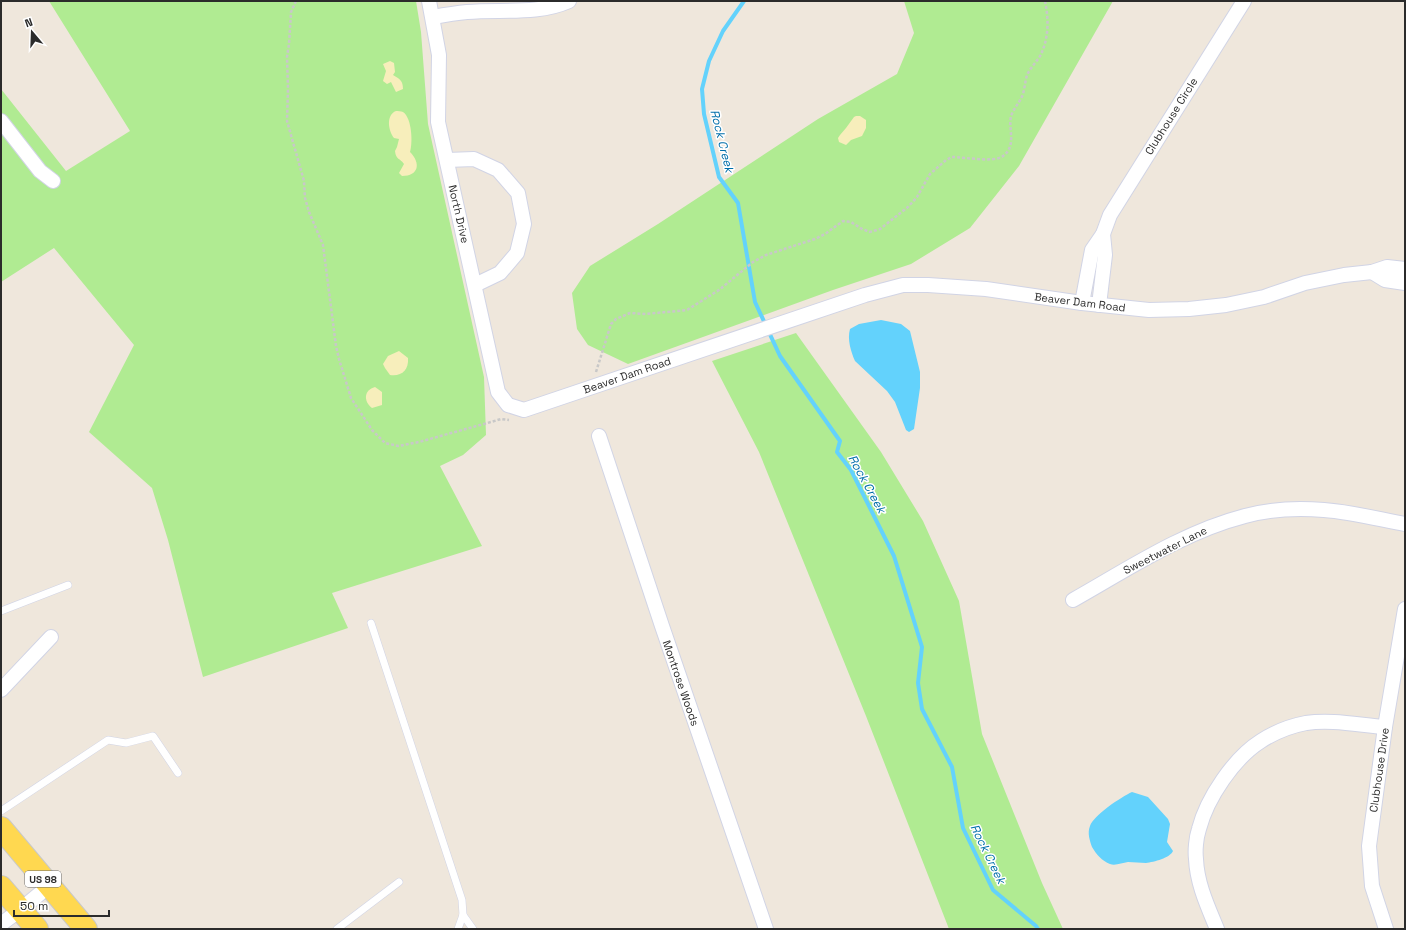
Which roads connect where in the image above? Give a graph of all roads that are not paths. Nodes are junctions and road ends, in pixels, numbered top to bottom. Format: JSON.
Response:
{"nodes":[{"id":1,"x":429,"y":1,"type":"edge"},
{"id":2,"x":569,"y":1,"type":"edge"},
{"id":3,"x":1244,"y":1,"type":"edge"},
{"id":4,"x":433,"y":17,"type":"junction"},
{"id":5,"x":1,"y":121,"type":"edge"},
{"id":6,"x":446,"y":160,"type":"junction"},
{"id":7,"x":54,"y":181,"type":"dead end"},
{"id":8,"x":1102,"y":234,"type":"junction"},
{"id":9,"x":1405,"y":269,"type":"edge"},
{"id":10,"x":1372,"y":272,"type":"junction"},
{"id":11,"x":1405,"y":282,"type":"edge"},
{"id":12,"x":475,"y":285,"type":"junction"},
{"id":13,"x":1082,"y":303,"type":"junction"},
{"id":14,"x":1099,"y":305,"type":"junction"},
{"id":15,"x":524,"y":410,"type":"joint"},
{"id":16,"x":599,"y":436,"type":"dead end"},
{"id":17,"x":1405,"y":524,"type":"edge"},
{"id":18,"x":68,"y":585,"type":"dead end"},
{"id":19,"x":1073,"y":600,"type":"dead end"},
{"id":20,"x":1405,"y":609,"type":"edge"},
{"id":21,"x":1,"y":611,"type":"edge"},
{"id":22,"x":371,"y":623,"type":"dead end"},
{"id":23,"x":51,"y":637,"type":"dead end"},
{"id":24,"x":1,"y":690,"type":"edge"},
{"id":25,"x":1385,"y":727,"type":"junction"},
{"id":26,"x":178,"y":773,"type":"dead end"},
{"id":27,"x":1,"y":811,"type":"edge"},
{"id":28,"x":1,"y":828,"type":"edge"},
{"id":29,"x":398,"y":882,"type":"dead end"},
{"id":30,"x":49,"y":886,"type":"junction"},
{"id":31,"x":1,"y":887,"type":"edge"},
{"id":32,"x":20,"y":910,"type":"junction"},
{"id":33,"x":463,"y":915,"type":"junction"},
{"id":34,"x":1,"y":924,"type":"edge"},
{"id":35,"x":37,"y":929,"type":"edge"},
{"id":36,"x":86,"y":929,"type":"edge"},
{"id":37,"x":337,"y":929,"type":"edge"},
{"id":38,"x":458,"y":929,"type":"edge"},
{"id":39,"x":473,"y":929,"type":"edge"},
{"id":40,"x":766,"y":929,"type":"edge"},
{"id":41,"x":1217,"y":929,"type":"edge"},
{"id":42,"x":1386,"y":929,"type":"edge"}],
"edges":[{"from":1,"to":4,"type":"street","name":"North Drive"},
{"from":2,"to":4,"type":"street"},
{"from":3,"to":8,"type":"street","name":"Clubhouse Circle"},
{"from":4,"to":6,"type":"street","name":"North Drive"},
{"from":5,"to":7,"type":"street"},
{"from":6,"to":12,"type":"street","name":"North Drive"},
{"from":6,"to":12,"type":"street"},
{"from":8,"to":13,"type":"street","name":"Clubhouse Circle"},
{"from":8,"to":14,"type":"street"},
{"from":9,"to":10,"type":"street","name":"Beaver Dam Road"},
{"from":10,"to":11,"type":"street"},
{"from":10,"to":14,"type":"street","name":"Beaver Dam Road"},
{"from":12,"to":15,"type":"street","name":"North Drive"},
{"from":13,"to":14,"type":"street","name":"Beaver Dam Road"},
{"from":13,"to":15,"type":"street","name":"Beaver Dam Road"},
{"from":16,"to":40,"type":"street","name":"Montrose Woods"},
{"from":17,"to":19,"type":"street","name":"Sweetwater Lane"},
{"from":18,"to":21,"type":"lane"},
{"from":20,"to":25,"type":"street","name":"Clubhouse Drive"},
{"from":22,"to":33,"type":"lane"},
{"from":23,"to":24,"type":"street"},
{"from":25,"to":41,"type":"street"},
{"from":25,"to":42,"type":"street","name":"Clubhouse Drive"},
{"from":26,"to":27,"type":"lane"},
{"from":28,"to":30,"type":"main road","number":"US 98"},
{"from":29,"to":37,"type":"lane"},
{"from":30,"to":32,"type":"street"},
{"from":30,"to":36,"type":"main road","number":"US 98"},
{"from":31,"to":32,"type":"main road"},
{"from":32,"to":34,"type":"street"},
{"from":32,"to":35,"type":"main road"},
{"from":33,"to":38,"type":"lane"},
{"from":33,"to":39,"type":"lane"}]}
